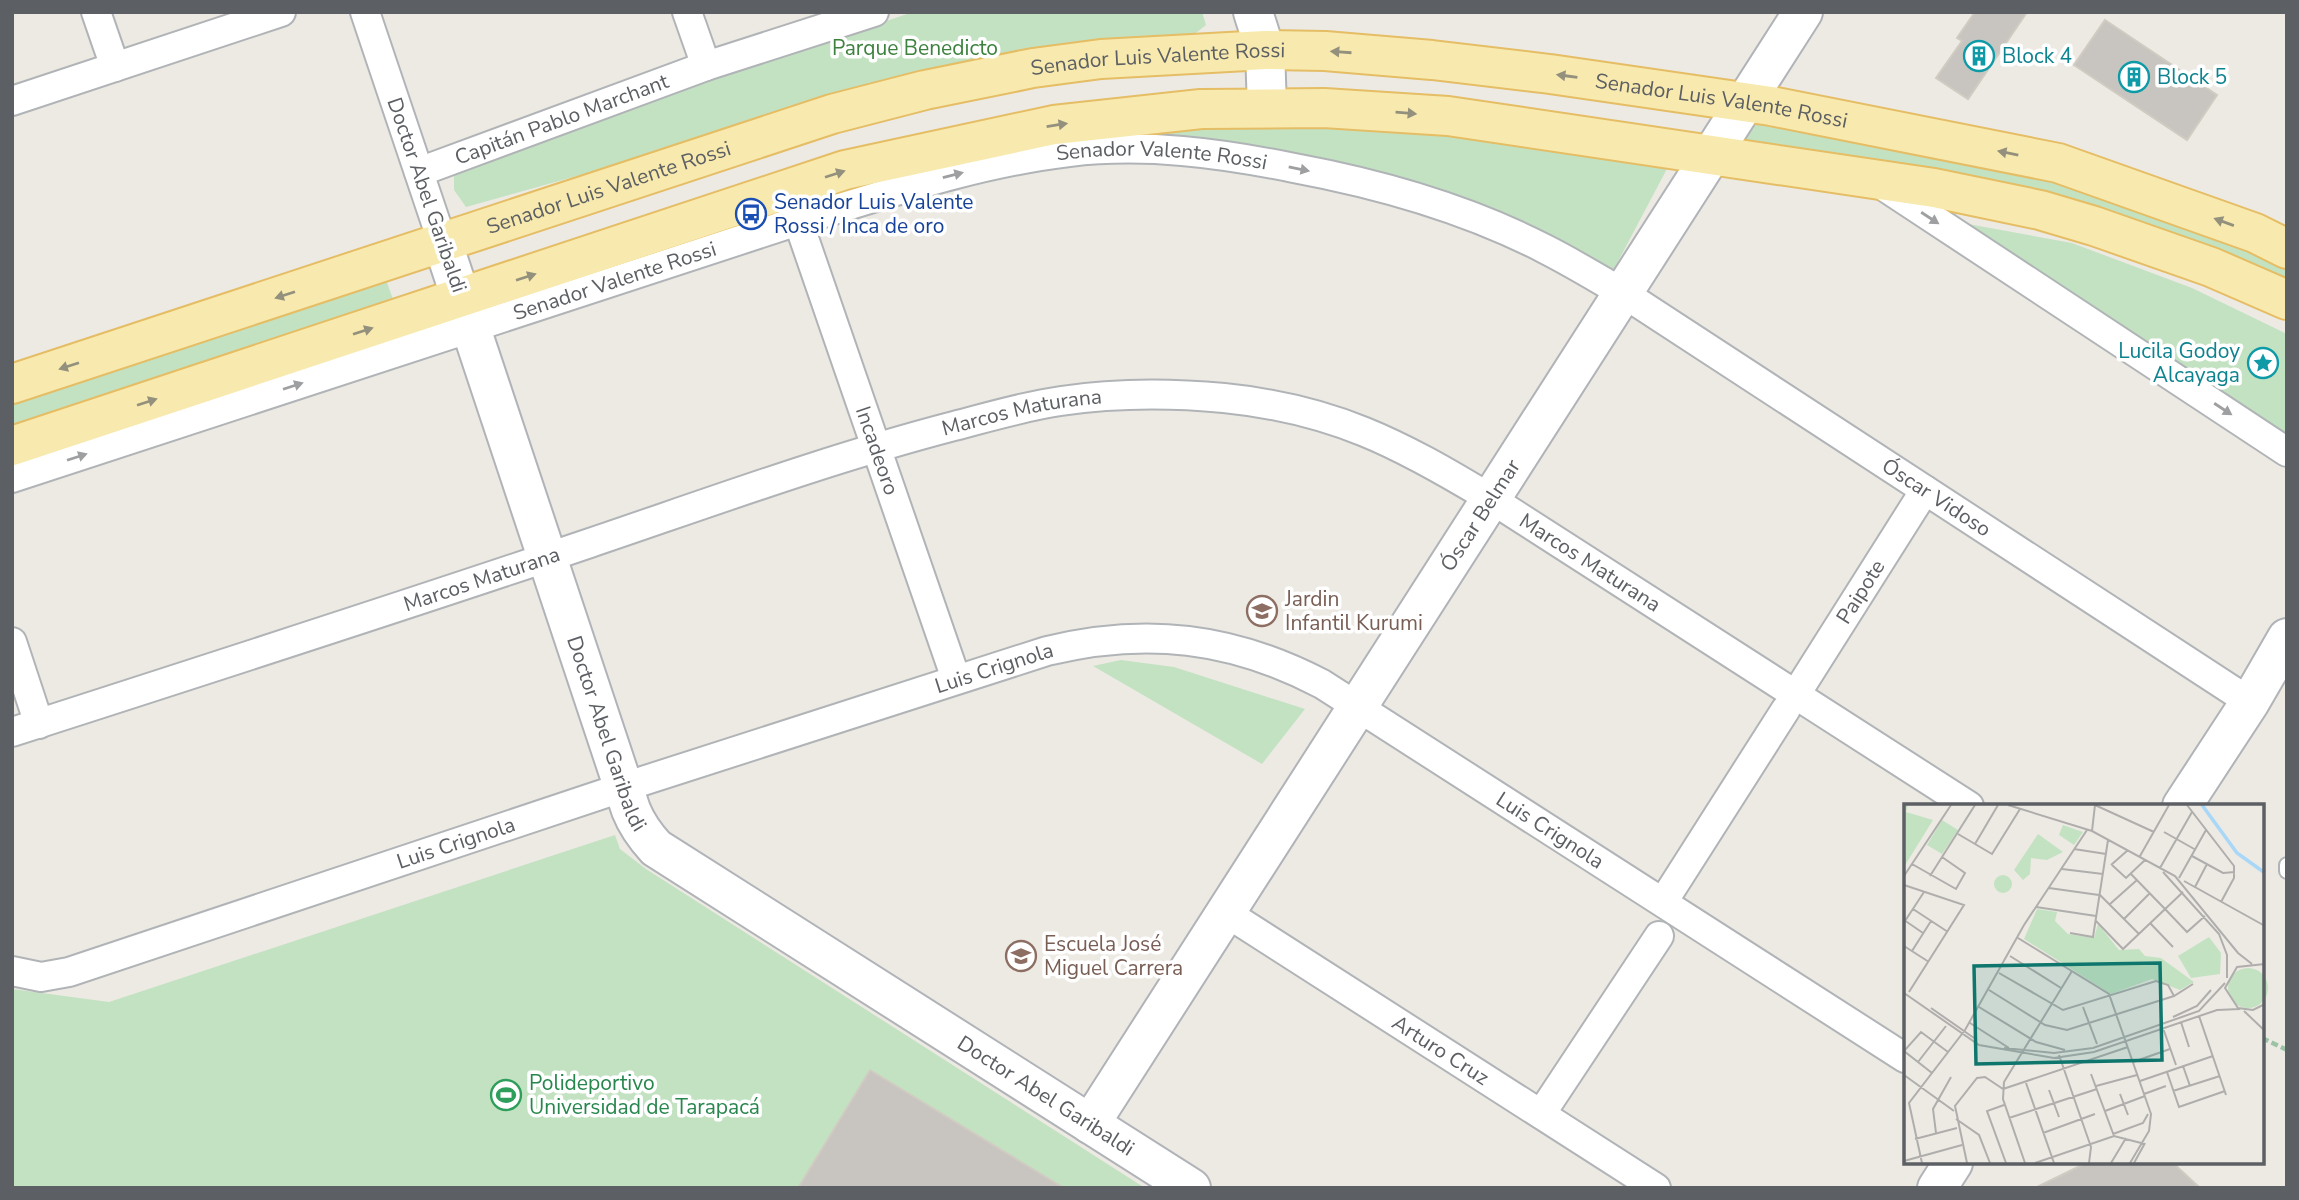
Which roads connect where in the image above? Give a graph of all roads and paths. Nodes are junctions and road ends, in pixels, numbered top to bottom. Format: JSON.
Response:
{"nodes":[{"id":1,"x":96,"y":12,"type":"edge"},
{"id":2,"x":281,"y":12,"type":"edge"},
{"id":3,"x":365,"y":12,"type":"edge"},
{"id":4,"x":687,"y":12,"type":"edge"},
{"id":5,"x":874,"y":12,"type":"edge"},
{"id":6,"x":1253,"y":12,"type":"edge"},
{"id":7,"x":1803,"y":12,"type":"edge"},
{"id":8,"x":1265,"y":50,"type":"junction"},
{"id":9,"x":706,"y":66,"type":"junction"},
{"id":10,"x":115,"y":67,"type":"junction"},
{"id":11,"x":12,"y":101,"type":"edge"},
{"id":12,"x":1745,"y":102,"type":"junction"},
{"id":13,"x":1267,"y":108,"type":"junction"},
{"id":14,"x":1712,"y":155,"type":"junction"},
{"id":15,"x":419,"y":172,"type":"junction"},
{"id":16,"x":1874,"y":179,"type":"junction"},
{"id":17,"x":798,"y":221,"type":"junction"},
{"id":18,"x":443,"y":244,"type":"junction"},
{"id":19,"x":2287,"y":249,"type":"edge"},
{"id":20,"x":1623,"y":293,"type":"junction"},
{"id":21,"x":2287,"y":300,"type":"edge"},
{"id":22,"x":466,"y":313,"type":"junction"},
{"id":23,"x":12,"y":384,"type":"edge"},
{"id":24,"x":12,"y":446,"type":"edge"},
{"id":25,"x":876,"y":447,"type":"junction"},
{"id":26,"x":2287,"y":452,"type":"edge"},
{"id":27,"x":12,"y":478,"type":"edge"},
{"id":28,"x":1925,"y":490,"type":"junction"},
{"id":29,"x":1491,"y":499,"type":"junction"},
{"id":30,"x":548,"y":557,"type":"junction"},
{"id":31,"x":2287,"y":638,"type":"edge"},
{"id":32,"x":12,"y":642,"type":"edge"},
{"id":33,"x":956,"y":679,"type":"junction"},
{"id":34,"x":1791,"y":701,"type":"junction"},
{"id":35,"x":2249,"y":702,"type":"junction"},
{"id":36,"x":1358,"y":706,"type":"junction"},
{"id":37,"x":39,"y":724,"type":"junction"},
{"id":38,"x":12,"y":732,"type":"edge"},
{"id":39,"x":624,"y":787,"type":"junction"},
{"id":40,"x":1966,"y":804,"type":"edge"},
{"id":41,"x":2183,"y":804,"type":"edge"},
{"id":42,"x":2287,"y":865,"type":"edge"},
{"id":43,"x":2287,"y":871,"type":"edge"},
{"id":44,"x":1663,"y":902,"type":"junction"},
{"id":45,"x":1225,"y":912,"type":"junction"},
{"id":46,"x":1659,"y":936,"type":"dead end"},
{"id":47,"x":12,"y":971,"type":"edge"},
{"id":48,"x":2264,"y":1039,"type":"edge"},
{"id":49,"x":2287,"y":1050,"type":"edge"},
{"id":50,"x":1904,"y":1057,"type":"edge"},
{"id":51,"x":1541,"y":1114,"type":"junction"},
{"id":52,"x":1090,"y":1124,"type":"junction"},
{"id":53,"x":1952,"y":1165,"type":"edge"},
{"id":54,"x":1191,"y":1188,"type":"edge"},
{"id":55,"x":1656,"y":1188,"type":"edge"},
{"id":56,"x":1937,"y":1188,"type":"edge"}],
"edges":[{"from":1,"to":10,"type":"street"},
{"from":2,"to":10,"type":"street"},
{"from":3,"to":15,"type":"street","name":"Doctor Abel Garibaldi"},
{"from":4,"to":9,"type":"street"},
{"from":5,"to":9,"type":"street","name":"Capitán Pablo Marchant"},
{"from":6,"to":8,"type":"street"},
{"from":7,"to":12,"type":"street","name":"Óscar Belmar"},
{"from":12,"to":8,"type":"main road","name":"Senador Luis Valente Rossi","one_way":true},
{"from":8,"to":13,"type":"street"},
{"from":8,"to":18,"type":"main road","name":"Senador Luis Valente Rossi"},
{"from":9,"to":15,"type":"street","name":"Capitán Pablo Marchant"},
{"from":10,"to":11,"type":"street"},
{"from":12,"to":14,"type":"street","name":"Óscar Belmar"},
{"from":19,"to":12,"type":"main road","name":"Senador Luis Valente Rossi","one_way":true},
{"from":13,"to":14,"type":"main road","one_way":true},
{"from":22,"to":13,"type":"main road","one_way":true},
{"from":14,"to":16,"type":"main road"},
{"from":14,"to":20,"type":"street","name":"Óscar Belmar"},
{"from":15,"to":18,"type":"street","name":"Doctor Abel Garibaldi"},
{"from":16,"to":21,"type":"main road"},
{"from":16,"to":26,"type":"street","one_way":true},
{"from":17,"to":20,"type":"street","name":"Senador Valente Rossi","one_way":true},
{"from":17,"to":22,"type":"street","name":"Senador Valente Rossi"},
{"from":17,"to":25,"type":"street","name":"Incadeoro"},
{"from":18,"to":22,"type":"street","name":"Doctor Abel Garibaldi"},
{"from":18,"to":23,"type":"main road","name":"Senador Luis Valente Rossi","one_way":true},
{"from":20,"to":28,"type":"street","name":"Óscar Vidoso"},
{"from":20,"to":29,"type":"street","name":"Óscar Belmar"},
{"from":24,"to":22,"type":"main road","one_way":true},
{"from":27,"to":22,"type":"street","name":"Senador Valente Rossi","one_way":true},
{"from":22,"to":30,"type":"street","name":"Doctor Abel Garibaldi"},
{"from":25,"to":29,"type":"street","name":"Marcos Maturana"},
{"from":25,"to":30,"type":"street","name":"Marcos Maturana"},
{"from":25,"to":33,"type":"street","name":"Incadeoro"},
{"from":28,"to":34,"type":"street","name":"Paipote"},
{"from":28,"to":35,"type":"street","name":"Óscar Vidoso"},
{"from":29,"to":34,"type":"street","name":"Marcos Maturana"},
{"from":29,"to":36,"type":"street","name":"Óscar Belmar"},
{"from":30,"to":37,"type":"street","name":"Marcos Maturana"},
{"from":30,"to":39,"type":"street","name":"Doctor Abel Garibaldi"},
{"from":31,"to":35,"type":"street"},
{"from":32,"to":37,"type":"street"},
{"from":33,"to":36,"type":"street","name":"Luis Crignola"},
{"from":33,"to":39,"type":"street","name":"Luis Crignola"},
{"from":34,"to":40,"type":"street","name":"Marcos Maturana"},
{"from":34,"to":44,"type":"street","name":"Paipote"},
{"from":35,"to":41,"type":"street"},
{"from":36,"to":44,"type":"street","name":"Luis Crignola"},
{"from":36,"to":45,"type":"street","name":"Óscar Belmar"},
{"from":37,"to":38,"type":"street","name":"Marcos Maturana"},
{"from":39,"to":47,"type":"street","name":"Luis Crignola"},
{"from":39,"to":52,"type":"street","name":"Doctor Abel Garibaldi"},
{"from":42,"to":43,"type":"lane"},
{"from":44,"to":50,"type":"street","name":"Luis Crignola"},
{"from":45,"to":51,"type":"street","name":"Arturo Cruz"},
{"from":45,"to":52,"type":"street","name":"Óscar Belmar"},
{"from":46,"to":51,"type":"street"},
{"from":48,"to":49,"type":"path"},
{"from":51,"to":55,"type":"street","name":"Arturo Cruz"},
{"from":52,"to":54,"type":"street","name":"Doctor Abel Garibaldi"},
{"from":53,"to":56,"type":"street"}]}
